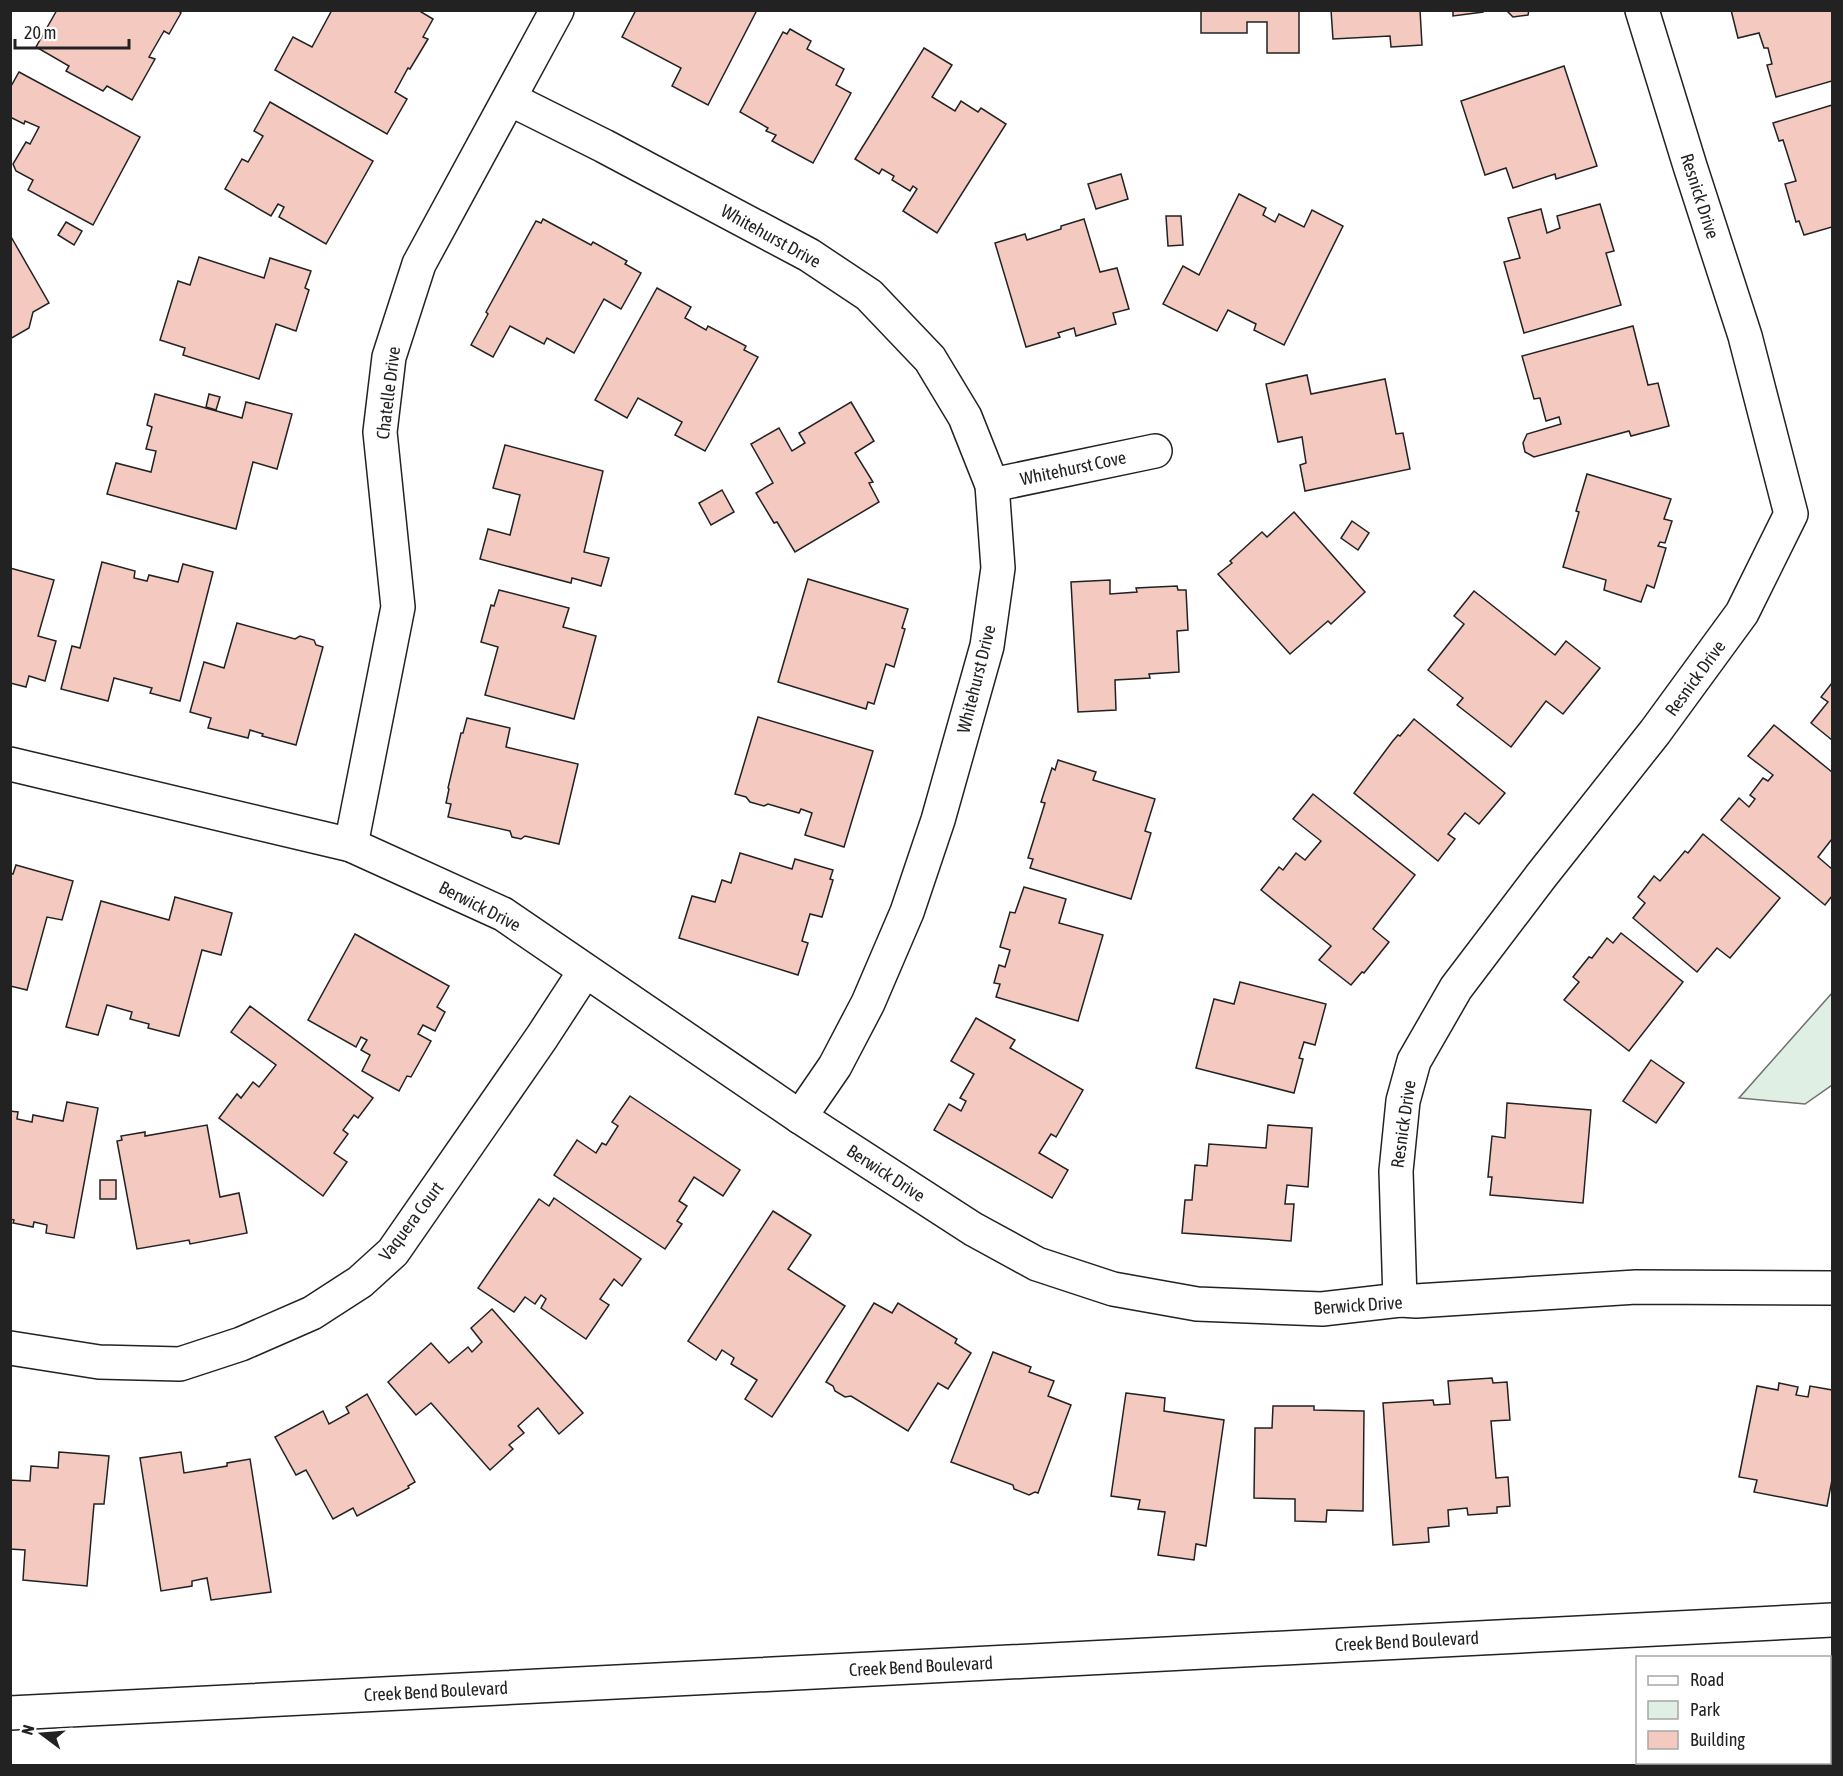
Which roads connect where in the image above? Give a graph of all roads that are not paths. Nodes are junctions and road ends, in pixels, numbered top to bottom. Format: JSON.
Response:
{"nodes":[{"id":1,"x":557,"y":10,"type":"edge"},
{"id":2,"x":1642,"y":10,"type":"edge"},
{"id":3,"x":510,"y":99,"type":"junction"},
{"id":4,"x":1155,"y":451,"type":"dead end"},
{"id":5,"x":992,"y":485,"type":"junction"},
{"id":6,"x":10,"y":764,"type":"edge"},
{"id":7,"x":351,"y":845,"type":"junction"},
{"id":8,"x":585,"y":971,"type":"junction"},
{"id":9,"x":800,"y":1117,"type":"junction"},
{"id":10,"x":1833,"y":1288,"type":"edge"},
{"id":11,"x":1400,"y":1300,"type":"junction"},
{"id":12,"x":10,"y":1348,"type":"edge"},
{"id":13,"x":1833,"y":1620,"type":"edge"},
{"id":14,"x":10,"y":1713,"type":"edge"}],
"edges":[{"from":1,"to":3,"type":"street","name":"Chatelle Drive"},
{"from":2,"to":11,"type":"street","name":"Resnick Drive"},
{"from":3,"to":5,"type":"street","name":"Whitehurst Drive"},
{"from":3,"to":7,"type":"street","name":"Chatelle Drive"},
{"from":4,"to":5,"type":"street","name":"Whitehurst Cove"},
{"from":5,"to":9,"type":"street","name":"Whitehurst Drive"},
{"from":6,"to":7,"type":"street","name":"Berwick Drive"},
{"from":7,"to":8,"type":"street","name":"Berwick Drive"},
{"from":8,"to":9,"type":"street","name":"Berwick Drive"},
{"from":8,"to":12,"type":"street","name":"Vaquera Court"},
{"from":9,"to":11,"type":"street","name":"Berwick Drive"},
{"from":10,"to":11,"type":"street","name":"Berwick Drive"},
{"from":13,"to":14,"type":"street","name":"Creek Bend Boulevard"}]}
